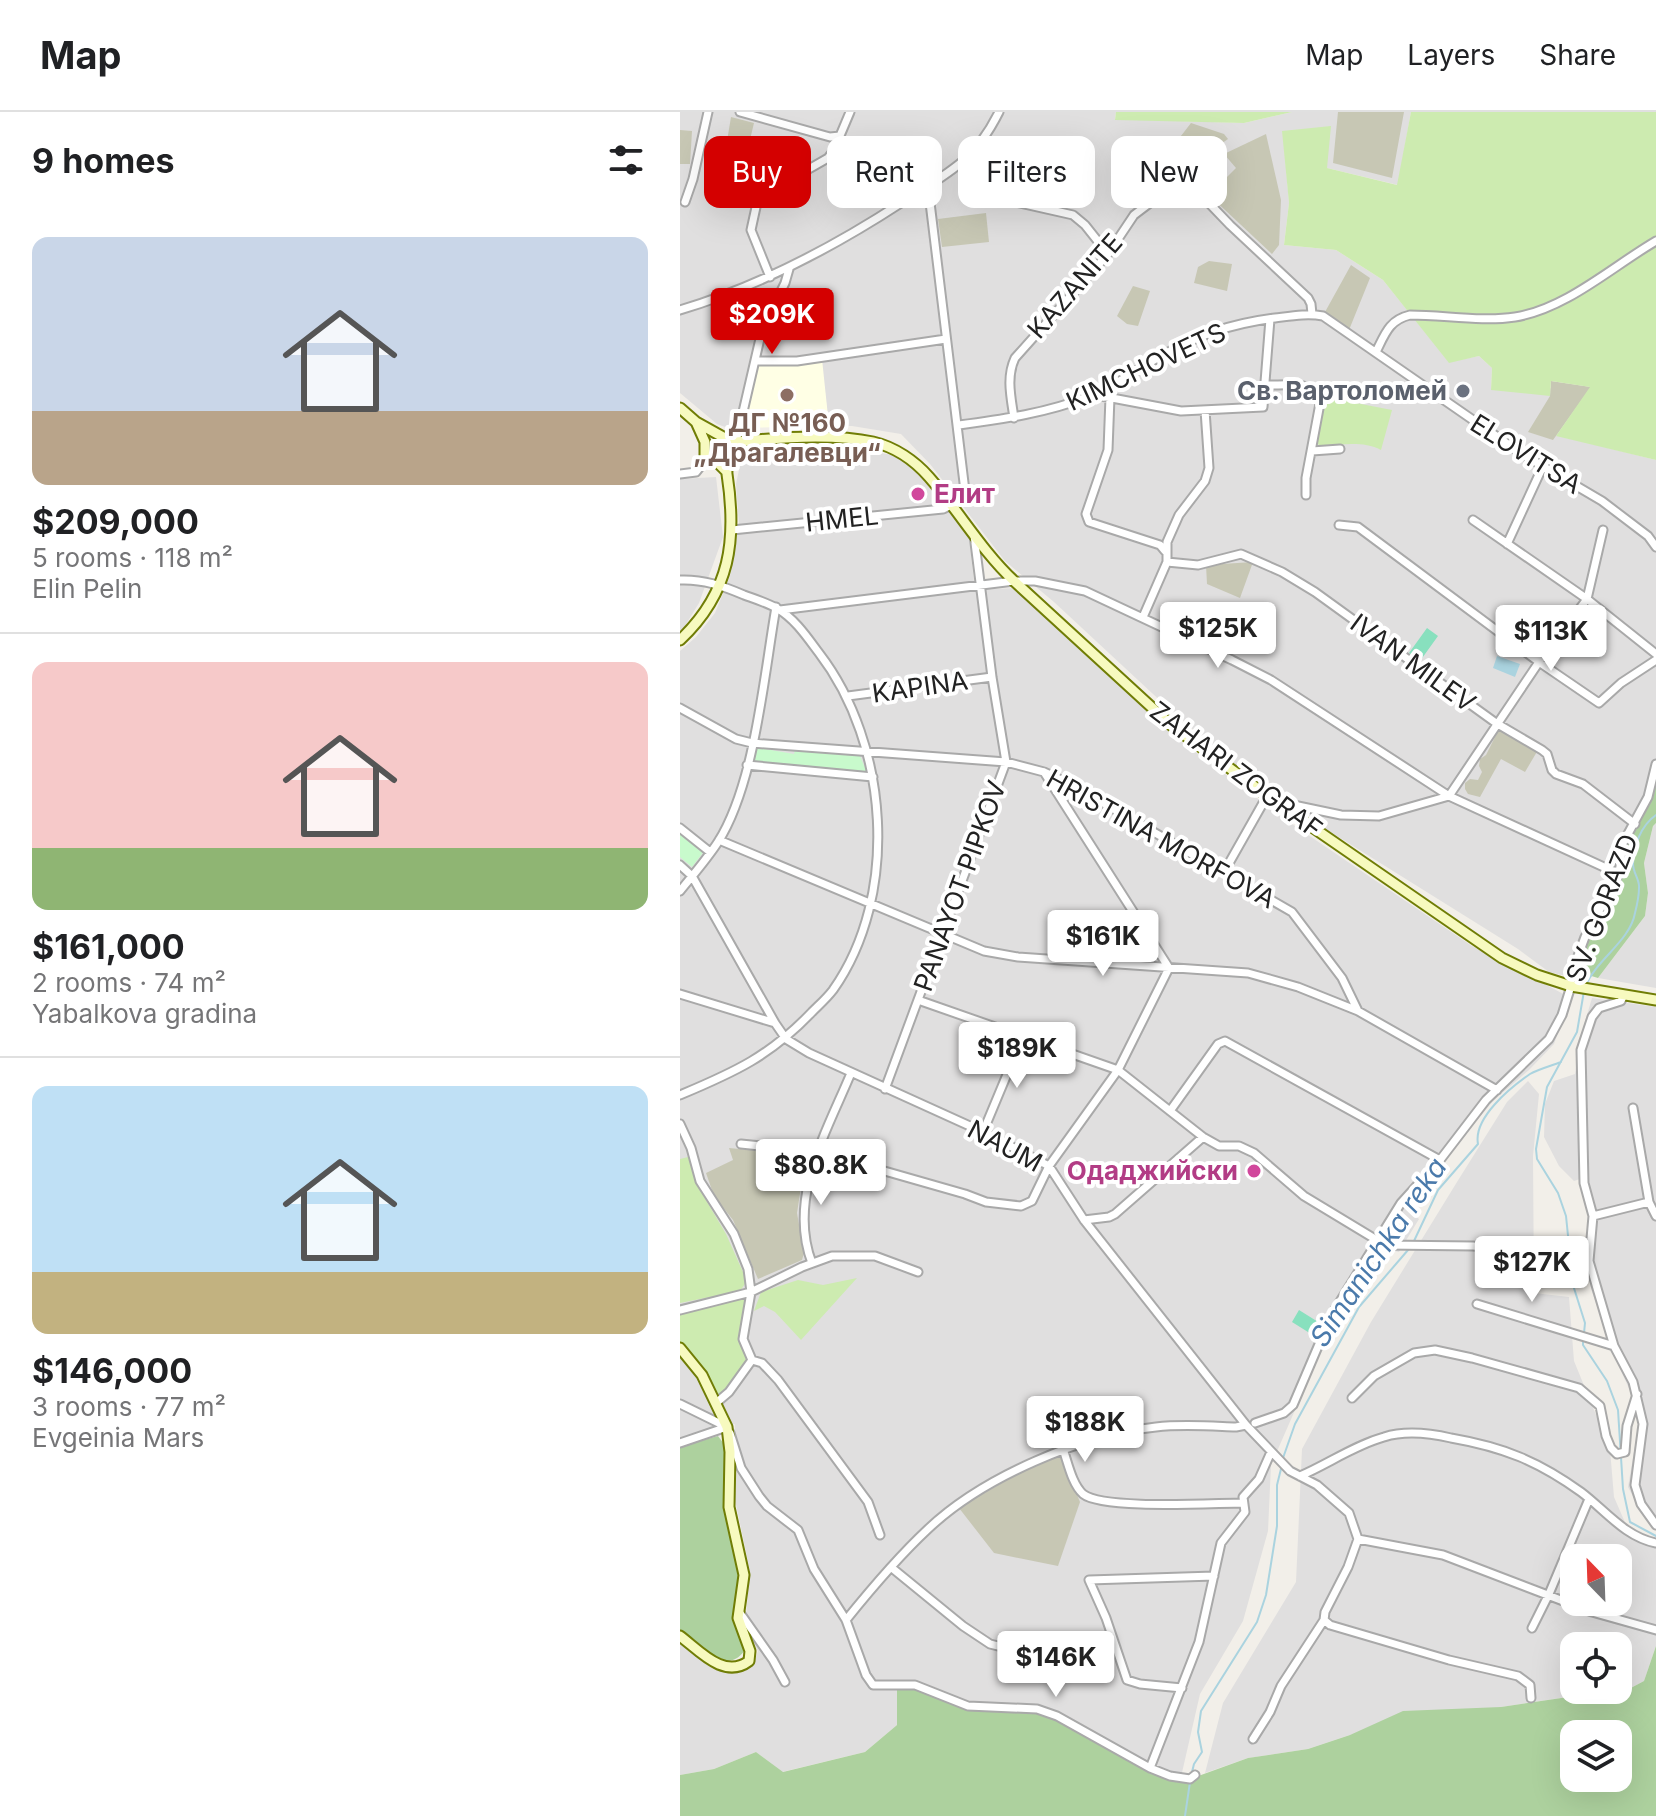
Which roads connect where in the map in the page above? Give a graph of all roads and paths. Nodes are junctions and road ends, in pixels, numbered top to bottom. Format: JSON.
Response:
{"nodes":[{"id":1,"x":708,"y":112,"type":"edge"},
{"id":2,"x":740,"y":112,"type":"edge"},
{"id":3,"x":850,"y":112,"type":"edge"},
{"id":4,"x":999,"y":112,"type":"edge"},
{"id":5,"x":827,"y":136,"type":"edge"},
{"id":6,"x":840,"y":136,"type":"edge"},
{"id":7,"x":985,"y":136,"type":"edge"},
{"id":8,"x":827,"y":159,"type":"edge"},
{"id":9,"x":685,"y":202,"type":"dead end"},
{"id":10,"x":894,"y":208,"type":"edge"},
{"id":11,"x":931,"y":208,"type":"edge"},
{"id":12,"x":1042,"y":208,"type":"edge"},
{"id":13,"x":1656,"y":241,"type":"edge"},
{"id":14,"x":1108,"y":254,"type":"junction"},
{"id":15,"x":789,"y":269,"type":"junction"},
{"id":16,"x":770,"y":277,"type":"junction"},
{"id":17,"x":680,"y":310,"type":"edge"},
{"id":18,"x":1312,"y":314,"type":"junction"},
{"id":19,"x":1270,"y":319,"type":"junction"},
{"id":20,"x":946,"y":339,"type":"junction"},
{"id":21,"x":1376,"y":352,"type":"junction"},
{"id":22,"x":755,"y":361,"type":"junction"},
{"id":23,"x":1265,"y":385,"type":"junction"},
{"id":24,"x":1093,"y":395,"type":"junction"},
{"id":25,"x":1110,"y":397,"type":"junction"},
{"id":26,"x":680,"y":408,"type":"edge"},
{"id":27,"x":1205,"y":410,"type":"junction"},
{"id":28,"x":1014,"y":418,"type":"junction"},
{"id":29,"x":696,"y":422,"type":"junction"},
{"id":30,"x":959,"y":425,"type":"junction"},
{"id":31,"x":716,"y":435,"type":"junction"},
{"id":32,"x":705,"y":442,"type":"junction"},
{"id":33,"x":732,"y":442,"type":"junction"},
{"id":34,"x":1340,"y":449,"type":"dead end"},
{"id":35,"x":1312,"y":451,"type":"junction"},
{"id":36,"x":727,"y":454,"type":"junction"},
{"id":37,"x":712,"y":459,"type":"junction"},
{"id":38,"x":1543,"y":466,"type":"junction"},
{"id":39,"x":727,"y":472,"type":"junction"},
{"id":40,"x":680,"y":474,"type":"edge"},
{"id":41,"x":1306,"y":495,"type":"dead end"},
{"id":42,"x":951,"y":505,"type":"junction"},
{"id":43,"x":1473,"y":520,"type":"dead end"},
{"id":44,"x":1339,"y":525,"type":"dead end"},
{"id":45,"x":732,"y":530,"type":"junction"},
{"id":46,"x":1603,"y":530,"type":"dead end"},
{"id":47,"x":974,"y":535,"type":"junction"},
{"id":48,"x":1507,"y":544,"type":"junction"},
{"id":49,"x":1656,"y":547,"type":"edge"},
{"id":50,"x":1165,"y":551,"type":"junction"},
{"id":51,"x":1167,"y":562,"type":"junction"},
{"id":52,"x":680,"y":580,"type":"edge"},
{"id":53,"x":1014,"y":581,"type":"junction"},
{"id":54,"x":980,"y":585,"type":"junction"},
{"id":55,"x":721,"y":586,"type":"junction"},
{"id":56,"x":1587,"y":599,"type":"junction"},
{"id":57,"x":778,"y":609,"type":"junction"},
{"id":58,"x":1143,"y":617,"type":"junction"},
{"id":59,"x":680,"y":640,"type":"edge"},
{"id":60,"x":1656,"y":657,"type":"edge"},
{"id":61,"x":1539,"y":662,"type":"junction"},
{"id":62,"x":992,"y":677,"type":"junction"},
{"id":63,"x":848,"y":696,"type":"junction"},
{"id":64,"x":680,"y":708,"type":"edge"},
{"id":65,"x":1496,"y":723,"type":"junction"},
{"id":66,"x":752,"y":743,"type":"junction"},
{"id":67,"x":865,"y":752,"type":"junction"},
{"id":68,"x":1006,"y":762,"type":"junction"},
{"id":69,"x":1656,"y":764,"type":"edge"},
{"id":70,"x":747,"y":765,"type":"junction"},
{"id":71,"x":1044,"y":772,"type":"junction"},
{"id":72,"x":873,"y":777,"type":"junction"},
{"id":73,"x":1449,"y":796,"type":"junction"},
{"id":74,"x":1270,"y":798,"type":"junction"},
{"id":75,"x":1635,"y":824,"type":"junction"},
{"id":76,"x":680,"y":828,"type":"edge"},
{"id":77,"x":719,"y":840,"type":"junction"},
{"id":78,"x":710,"y":852,"type":"junction"},
{"id":79,"x":680,"y":865,"type":"edge"},
{"id":80,"x":1224,"y":872,"type":"junction"},
{"id":81,"x":1619,"y":874,"type":"junction"},
{"id":82,"x":692,"y":876,"type":"junction"},
{"id":83,"x":680,"y":891,"type":"edge"},
{"id":84,"x":870,"y":903,"type":"junction"},
{"id":85,"x":942,"y":935,"type":"junction"},
{"id":86,"x":1169,"y":968,"type":"junction"},
{"id":87,"x":1574,"y":986,"type":"junction"},
{"id":88,"x":680,"y":994,"type":"edge"},
{"id":89,"x":1624,"y":995,"type":"junction"},
{"id":90,"x":918,"y":1000,"type":"junction"},
{"id":91,"x":1656,"y":1000,"type":"edge"},
{"id":92,"x":1358,"y":1011,"type":"junction"},
{"id":93,"x":775,"y":1023,"type":"junction"},
{"id":94,"x":1023,"y":1036,"type":"junction"},
{"id":95,"x":786,"y":1039,"type":"junction"},
{"id":96,"x":1118,"y":1070,"type":"junction"},
{"id":97,"x":851,"y":1073,"type":"junction"},
{"id":98,"x":885,"y":1089,"type":"junction"},
{"id":99,"x":1497,"y":1090,"type":"junction"},
{"id":100,"x":680,"y":1095,"type":"edge"},
{"id":101,"x":1633,"y":1108,"type":"dead end"},
{"id":102,"x":1170,"y":1111,"type":"junction"},
{"id":103,"x":680,"y":1124,"type":"edge"},
{"id":104,"x":983,"y":1132,"type":"junction"},
{"id":105,"x":1203,"y":1137,"type":"junction"},
{"id":106,"x":741,"y":1144,"type":"dead end"},
{"id":107,"x":818,"y":1152,"type":"junction"},
{"id":108,"x":1440,"y":1160,"type":"junction"},
{"id":109,"x":1049,"y":1166,"type":"junction"},
{"id":110,"x":1649,"y":1202,"type":"junction"},
{"id":111,"x":1593,"y":1216,"type":"junction"},
{"id":112,"x":1656,"y":1216,"type":"edge"},
{"id":113,"x":1084,"y":1220,"type":"junction"},
{"id":114,"x":1378,"y":1241,"type":"junction"},
{"id":115,"x":1530,"y":1255,"type":"dead end"},
{"id":116,"x":812,"y":1263,"type":"junction"},
{"id":117,"x":918,"y":1272,"type":"dead end"},
{"id":118,"x":751,"y":1292,"type":"junction"},
{"id":119,"x":1477,"y":1304,"type":"dead end"},
{"id":120,"x":680,"y":1310,"type":"edge"},
{"id":121,"x":1614,"y":1346,"type":"junction"},
{"id":122,"x":680,"y":1348,"type":"edge"},
{"id":123,"x":752,"y":1360,"type":"junction"},
{"id":124,"x":1637,"y":1394,"type":"junction"},
{"id":125,"x":1352,"y":1398,"type":"dead end"},
{"id":126,"x":716,"y":1403,"type":"junction"},
{"id":127,"x":680,"y":1404,"type":"edge"},
{"id":128,"x":1255,"y":1423,"type":"dead end"},
{"id":129,"x":1246,"y":1425,"type":"junction"},
{"id":130,"x":727,"y":1427,"type":"junction"},
{"id":131,"x":680,"y":1443,"type":"edge"},
{"id":132,"x":1063,"y":1449,"type":"junction"},
{"id":133,"x":1271,"y":1452,"type":"junction"},
{"id":134,"x":1300,"y":1476,"type":"junction"},
{"id":135,"x":1589,"y":1499,"type":"junction"},
{"id":136,"x":1243,"y":1503,"type":"junction"},
{"id":137,"x":1656,"y":1525,"type":"edge"},
{"id":138,"x":880,"y":1535,"type":"dead end"},
{"id":139,"x":1358,"y":1539,"type":"junction"},
{"id":140,"x":1656,"y":1543,"type":"edge"},
{"id":141,"x":892,"y":1568,"type":"junction"},
{"id":142,"x":1214,"y":1576,"type":"junction"},
{"id":143,"x":1549,"y":1594,"type":"junction"},
{"id":144,"x":739,"y":1612,"type":"junction"},
{"id":145,"x":846,"y":1620,"type":"junction"},
{"id":146,"x":1324,"y":1620,"type":"junction"},
{"id":147,"x":1532,"y":1628,"type":"dead end"},
{"id":148,"x":1656,"y":1630,"type":"edge"},
{"id":149,"x":680,"y":1636,"type":"edge"},
{"id":150,"x":1026,"y":1653,"type":"dead end"},
{"id":151,"x":785,"y":1682,"type":"dead end"},
{"id":152,"x":1182,"y":1688,"type":"junction"},
{"id":153,"x":1531,"y":1698,"type":"dead end"},
{"id":154,"x":1253,"y":1739,"type":"dead end"},
{"id":155,"x":1150,"y":1768,"type":"junction"},
{"id":156,"x":1193,"y":1777,"type":"dead end"}],
"edges":[{"from":1,"to":9,"type":"street"},
{"from":2,"to":5,"type":"street"},
{"from":3,"to":6,"type":"street"},
{"from":4,"to":7,"type":"street"},
{"from":8,"to":16,"type":"street"},
{"from":10,"to":15,"type":"street"},
{"from":11,"to":20,"type":"street"},
{"from":12,"to":14,"type":"street"},
{"from":13,"to":21,"type":"street"},
{"from":14,"to":18,"type":"street","name":"KAZANITE"},
{"from":14,"to":28,"type":"street","name":"KAZANITE"},
{"from":15,"to":16,"type":"street"},
{"from":15,"to":22,"type":"street"},
{"from":16,"to":17,"type":"street"},
{"from":18,"to":19,"type":"street"},
{"from":18,"to":21,"type":"street","name":"ELOVITSA"},
{"from":19,"to":23,"type":"street","name":"KIMCHOVETS"},
{"from":19,"to":24,"type":"street","name":"KIMCHOVETS"},
{"from":20,"to":22,"type":"street"},
{"from":20,"to":30,"type":"street"},
{"from":21,"to":38,"type":"street","name":"ELOVITSA"},
{"from":22,"to":33,"type":"street"},
{"from":23,"to":27,"type":"street","name":"KIMCHOVETS"},
{"from":23,"to":35,"type":"street"},
{"from":24,"to":25,"type":"street"},
{"from":24,"to":28,"type":"street","name":"KIMCHOVETS"},
{"from":25,"to":27,"type":"street"},
{"from":25,"to":50,"type":"street"},
{"from":26,"to":29,"type":"street"},
{"from":27,"to":50,"type":"street"},
{"from":28,"to":30,"type":"street","name":"KIMCHOVETS"},
{"from":29,"to":31,"type":"street"},
{"from":29,"to":32,"type":"street"},
{"from":30,"to":42,"type":"street"},
{"from":31,"to":32,"type":"street"},
{"from":31,"to":33,"type":"street"},
{"from":32,"to":37,"type":"street"},
{"from":33,"to":36,"type":"street"},
{"from":33,"to":42,"type":"street","name":"ZAHARI ZOGRAF"},
{"from":34,"to":35,"type":"street"},
{"from":35,"to":41,"type":"street"},
{"from":36,"to":37,"type":"street"},
{"from":36,"to":39,"type":"street"},
{"from":37,"to":39,"type":"street"},
{"from":37,"to":40,"type":"street"},
{"from":38,"to":48,"type":"street"},
{"from":38,"to":49,"type":"street","name":"ELOVITSA"},
{"from":39,"to":45,"type":"street"},
{"from":42,"to":45,"type":"street","name":"HMEL"},
{"from":42,"to":47,"type":"street","name":"ZAHARI ZOGRAF"},
{"from":43,"to":48,"type":"street"},
{"from":44,"to":61,"type":"street"},
{"from":45,"to":55,"type":"street"},
{"from":46,"to":56,"type":"street"},
{"from":47,"to":53,"type":"street","name":"ZAHARI ZOGRAF"},
{"from":47,"to":54,"type":"street","name":"PANAYOT PIPKOV"},
{"from":48,"to":56,"type":"street"},
{"from":50,"to":51,"type":"street"},
{"from":51,"to":58,"type":"street"},
{"from":51,"to":65,"type":"street","name":"IVAN MILEV"},
{"from":52,"to":55,"type":"street"},
{"from":53,"to":54,"type":"street"},
{"from":53,"to":58,"type":"street"},
{"from":53,"to":74,"type":"street","name":"ZAHARI ZOGRAF"},
{"from":54,"to":57,"type":"street"},
{"from":54,"to":62,"type":"street","name":"PANAYOT PIPKOV"},
{"from":55,"to":57,"type":"street"},
{"from":55,"to":59,"type":"street"},
{"from":56,"to":60,"type":"street"},
{"from":56,"to":61,"type":"street"},
{"from":57,"to":63,"type":"street"},
{"from":57,"to":66,"type":"street"},
{"from":58,"to":73,"type":"street"},
{"from":60,"to":61,"type":"street"},
{"from":61,"to":65,"type":"street"},
{"from":62,"to":63,"type":"street","name":"KAPINA"},
{"from":62,"to":68,"type":"street","name":"PANAYOT PIPKOV"},
{"from":63,"to":67,"type":"street"},
{"from":64,"to":66,"type":"street","name":"HRISTINA MORFOVA"},
{"from":65,"to":73,"type":"street"},
{"from":65,"to":75,"type":"street","name":"IVAN MILEV"},
{"from":66,"to":67,"type":"street","name":"HRISTINA MORFOVA"},
{"from":66,"to":70,"type":"street"},
{"from":67,"to":68,"type":"street","name":"HRISTINA MORFOVA"},
{"from":67,"to":72,"type":"street"},
{"from":68,"to":71,"type":"street","name":"HRISTINA MORFOVA"},
{"from":68,"to":85,"type":"street","name":"PANAYOT PIPKOV"},
{"from":69,"to":75,"type":"street","name":"SV. GORAZD"},
{"from":70,"to":72,"type":"street"},
{"from":70,"to":77,"type":"street"},
{"from":71,"to":80,"type":"street","name":"HRISTINA MORFOVA"},
{"from":71,"to":86,"type":"street"},
{"from":72,"to":84,"type":"street"},
{"from":73,"to":74,"type":"street"},
{"from":73,"to":81,"type":"street"},
{"from":74,"to":80,"type":"street"},
{"from":74,"to":87,"type":"street","name":"ZAHARI ZOGRAF"},
{"from":75,"to":81,"type":"street","name":"SV. GORAZD"},
{"from":76,"to":78,"type":"street"},
{"from":77,"to":78,"type":"street"},
{"from":77,"to":84,"type":"street"},
{"from":78,"to":82,"type":"street"},
{"from":79,"to":82,"type":"street","name":"NAUM"},
{"from":80,"to":92,"type":"street","name":"HRISTINA MORFOVA"},
{"from":81,"to":87,"type":"street","name":"SV. GORAZD"},
{"from":82,"to":83,"type":"street"},
{"from":82,"to":93,"type":"street","name":"NAUM"},
{"from":84,"to":85,"type":"street"},
{"from":84,"to":95,"type":"street"},
{"from":85,"to":86,"type":"street"},
{"from":85,"to":90,"type":"street","name":"PANAYOT PIPKOV"},
{"from":86,"to":92,"type":"street"},
{"from":86,"to":96,"type":"street"},
{"from":87,"to":89,"type":"street","name":"ZAHARI ZOGRAF"},
{"from":87,"to":99,"type":"street","name":"SV. GORAZD"},
{"from":88,"to":93,"type":"street"},
{"from":89,"to":91,"type":"street","name":"ZAHARI ZOGRAF"},
{"from":89,"to":111,"type":"street"},
{"from":90,"to":94,"type":"street"},
{"from":90,"to":98,"type":"street","name":"PANAYOT PIPKOV"},
{"from":92,"to":99,"type":"street"},
{"from":93,"to":95,"type":"street","name":"NAUM"},
{"from":94,"to":96,"type":"street"},
{"from":94,"to":104,"type":"street"},
{"from":95,"to":97,"type":"street","name":"NAUM"},
{"from":95,"to":100,"type":"street"},
{"from":96,"to":102,"type":"street"},
{"from":96,"to":109,"type":"street"},
{"from":97,"to":98,"type":"street","name":"NAUM"},
{"from":97,"to":107,"type":"street"},
{"from":98,"to":104,"type":"street","name":"NAUM"},
{"from":99,"to":108,"type":"street","name":"SV. GORAZD"},
{"from":101,"to":110,"type":"street"},
{"from":102,"to":105,"type":"street"},
{"from":102,"to":108,"type":"street"},
{"from":103,"to":118,"type":"street"},
{"from":104,"to":109,"type":"street","name":"NAUM"},
{"from":105,"to":113,"type":"street"},
{"from":105,"to":114,"type":"street"},
{"from":106,"to":107,"type":"street"},
{"from":107,"to":109,"type":"street"},
{"from":107,"to":116,"type":"street"},
{"from":108,"to":114,"type":"street","name":"SV. GORAZD"},
{"from":109,"to":113,"type":"street","name":"NAUM"},
{"from":110,"to":111,"type":"street"},
{"from":110,"to":112,"type":"street"},
{"from":111,"to":121,"type":"street"},
{"from":113,"to":129,"type":"street","name":"NAUM"},
{"from":114,"to":115,"type":"street"},
{"from":114,"to":128,"type":"street","name":"SV. GORAZD"},
{"from":116,"to":117,"type":"street"},
{"from":116,"to":118,"type":"street"},
{"from":118,"to":120,"type":"street"},
{"from":118,"to":123,"type":"street"},
{"from":119,"to":121,"type":"street"},
{"from":121,"to":124,"type":"street"},
{"from":122,"to":126,"type":"street"},
{"from":123,"to":126,"type":"street"},
{"from":123,"to":138,"type":"street"},
{"from":124,"to":125,"type":"street"},
{"from":124,"to":137,"type":"street"},
{"from":126,"to":130,"type":"street"},
{"from":127,"to":130,"type":"street"},
{"from":129,"to":132,"type":"street"},
{"from":129,"to":133,"type":"street","name":"NAUM"},
{"from":130,"to":131,"type":"street"},
{"from":130,"to":144,"type":"street"},
{"from":130,"to":145,"type":"street"},
{"from":132,"to":136,"type":"street"},
{"from":132,"to":141,"type":"street"},
{"from":133,"to":134,"type":"street","name":"NAUM"},
{"from":133,"to":136,"type":"street"},
{"from":134,"to":135,"type":"street"},
{"from":134,"to":139,"type":"street","name":"NAUM"},
{"from":135,"to":140,"type":"street"},
{"from":135,"to":143,"type":"street"},
{"from":136,"to":142,"type":"street"},
{"from":139,"to":143,"type":"street"},
{"from":139,"to":146,"type":"street"},
{"from":141,"to":145,"type":"street"},
{"from":141,"to":150,"type":"street"},
{"from":142,"to":152,"type":"street"},
{"from":142,"to":152,"type":"street"},
{"from":143,"to":147,"type":"street"},
{"from":143,"to":148,"type":"street"},
{"from":144,"to":149,"type":"street"},
{"from":144,"to":151,"type":"street"},
{"from":145,"to":155,"type":"street"},
{"from":146,"to":153,"type":"street"},
{"from":146,"to":154,"type":"street"},
{"from":152,"to":155,"type":"street"},
{"from":155,"to":156,"type":"street"}]}
